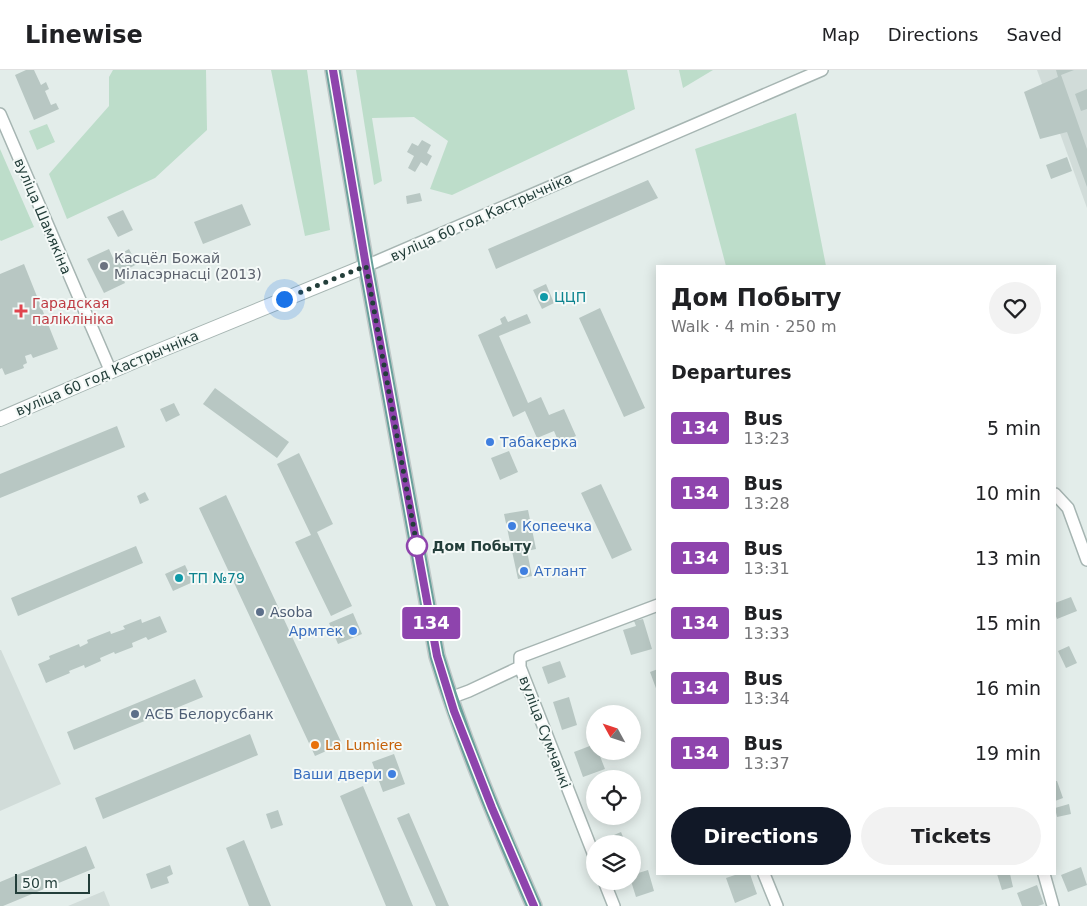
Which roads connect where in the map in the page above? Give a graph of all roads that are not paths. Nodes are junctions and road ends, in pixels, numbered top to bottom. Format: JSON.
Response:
{"nodes":[{"id":1,"x":333,"y":70,"type":"edge"},
{"id":2,"x":822,"y":70,"type":"edge"},
{"id":3,"x":0,"y":114,"type":"edge"},
{"id":4,"x":366,"y":266,"type":"junction"},
{"id":5,"x":111,"y":372,"type":"junction"},
{"id":6,"x":0,"y":419,"type":"edge"},
{"id":7,"x":1056,"y":495,"type":"edge"},
{"id":8,"x":1087,"y":560,"type":"edge"},
{"id":9,"x":656,"y":608,"type":"edge"},
{"id":10,"x":520,"y":667,"type":"junction"},
{"id":11,"x":450,"y":698,"type":"junction"},
{"id":12,"x":586,"y":836,"type":"edge"},
{"id":13,"x":767,"y":875,"type":"edge"},
{"id":14,"x":1044,"y":875,"type":"edge"},
{"id":15,"x":608,"y":890,"type":"edge"},
{"id":16,"x":534,"y":906,"type":"edge"},
{"id":17,"x":614,"y":906,"type":"edge"},
{"id":18,"x":777,"y":906,"type":"edge"},
{"id":19,"x":1053,"y":906,"type":"edge"}],
"edges":[{"from":1,"to":4,"type":"main road"},
{"from":2,"to":4,"type":"street","name":"вуліца 60 год Кастрычніка"},
{"from":3,"to":5,"type":"street","name":"вуліца Шамякіна"},
{"from":4,"to":5,"type":"street","name":"вуліца 60 год Кастрычніка"},
{"from":4,"to":11,"type":"main road"},
{"from":5,"to":6,"type":"street","name":"вуліца 60 год Кастрычніка"},
{"from":7,"to":8,"type":"street"},
{"from":9,"to":10,"type":"street","name":"вуліца Сумчанкі"},
{"from":10,"to":11,"type":"street"},
{"from":10,"to":12,"type":"street","name":"вуліца Сумчанкі"},
{"from":11,"to":16,"type":"main road"},
{"from":13,"to":18,"type":"street"},
{"from":14,"to":19,"type":"street"},
{"from":15,"to":17,"type":"street"}]}
